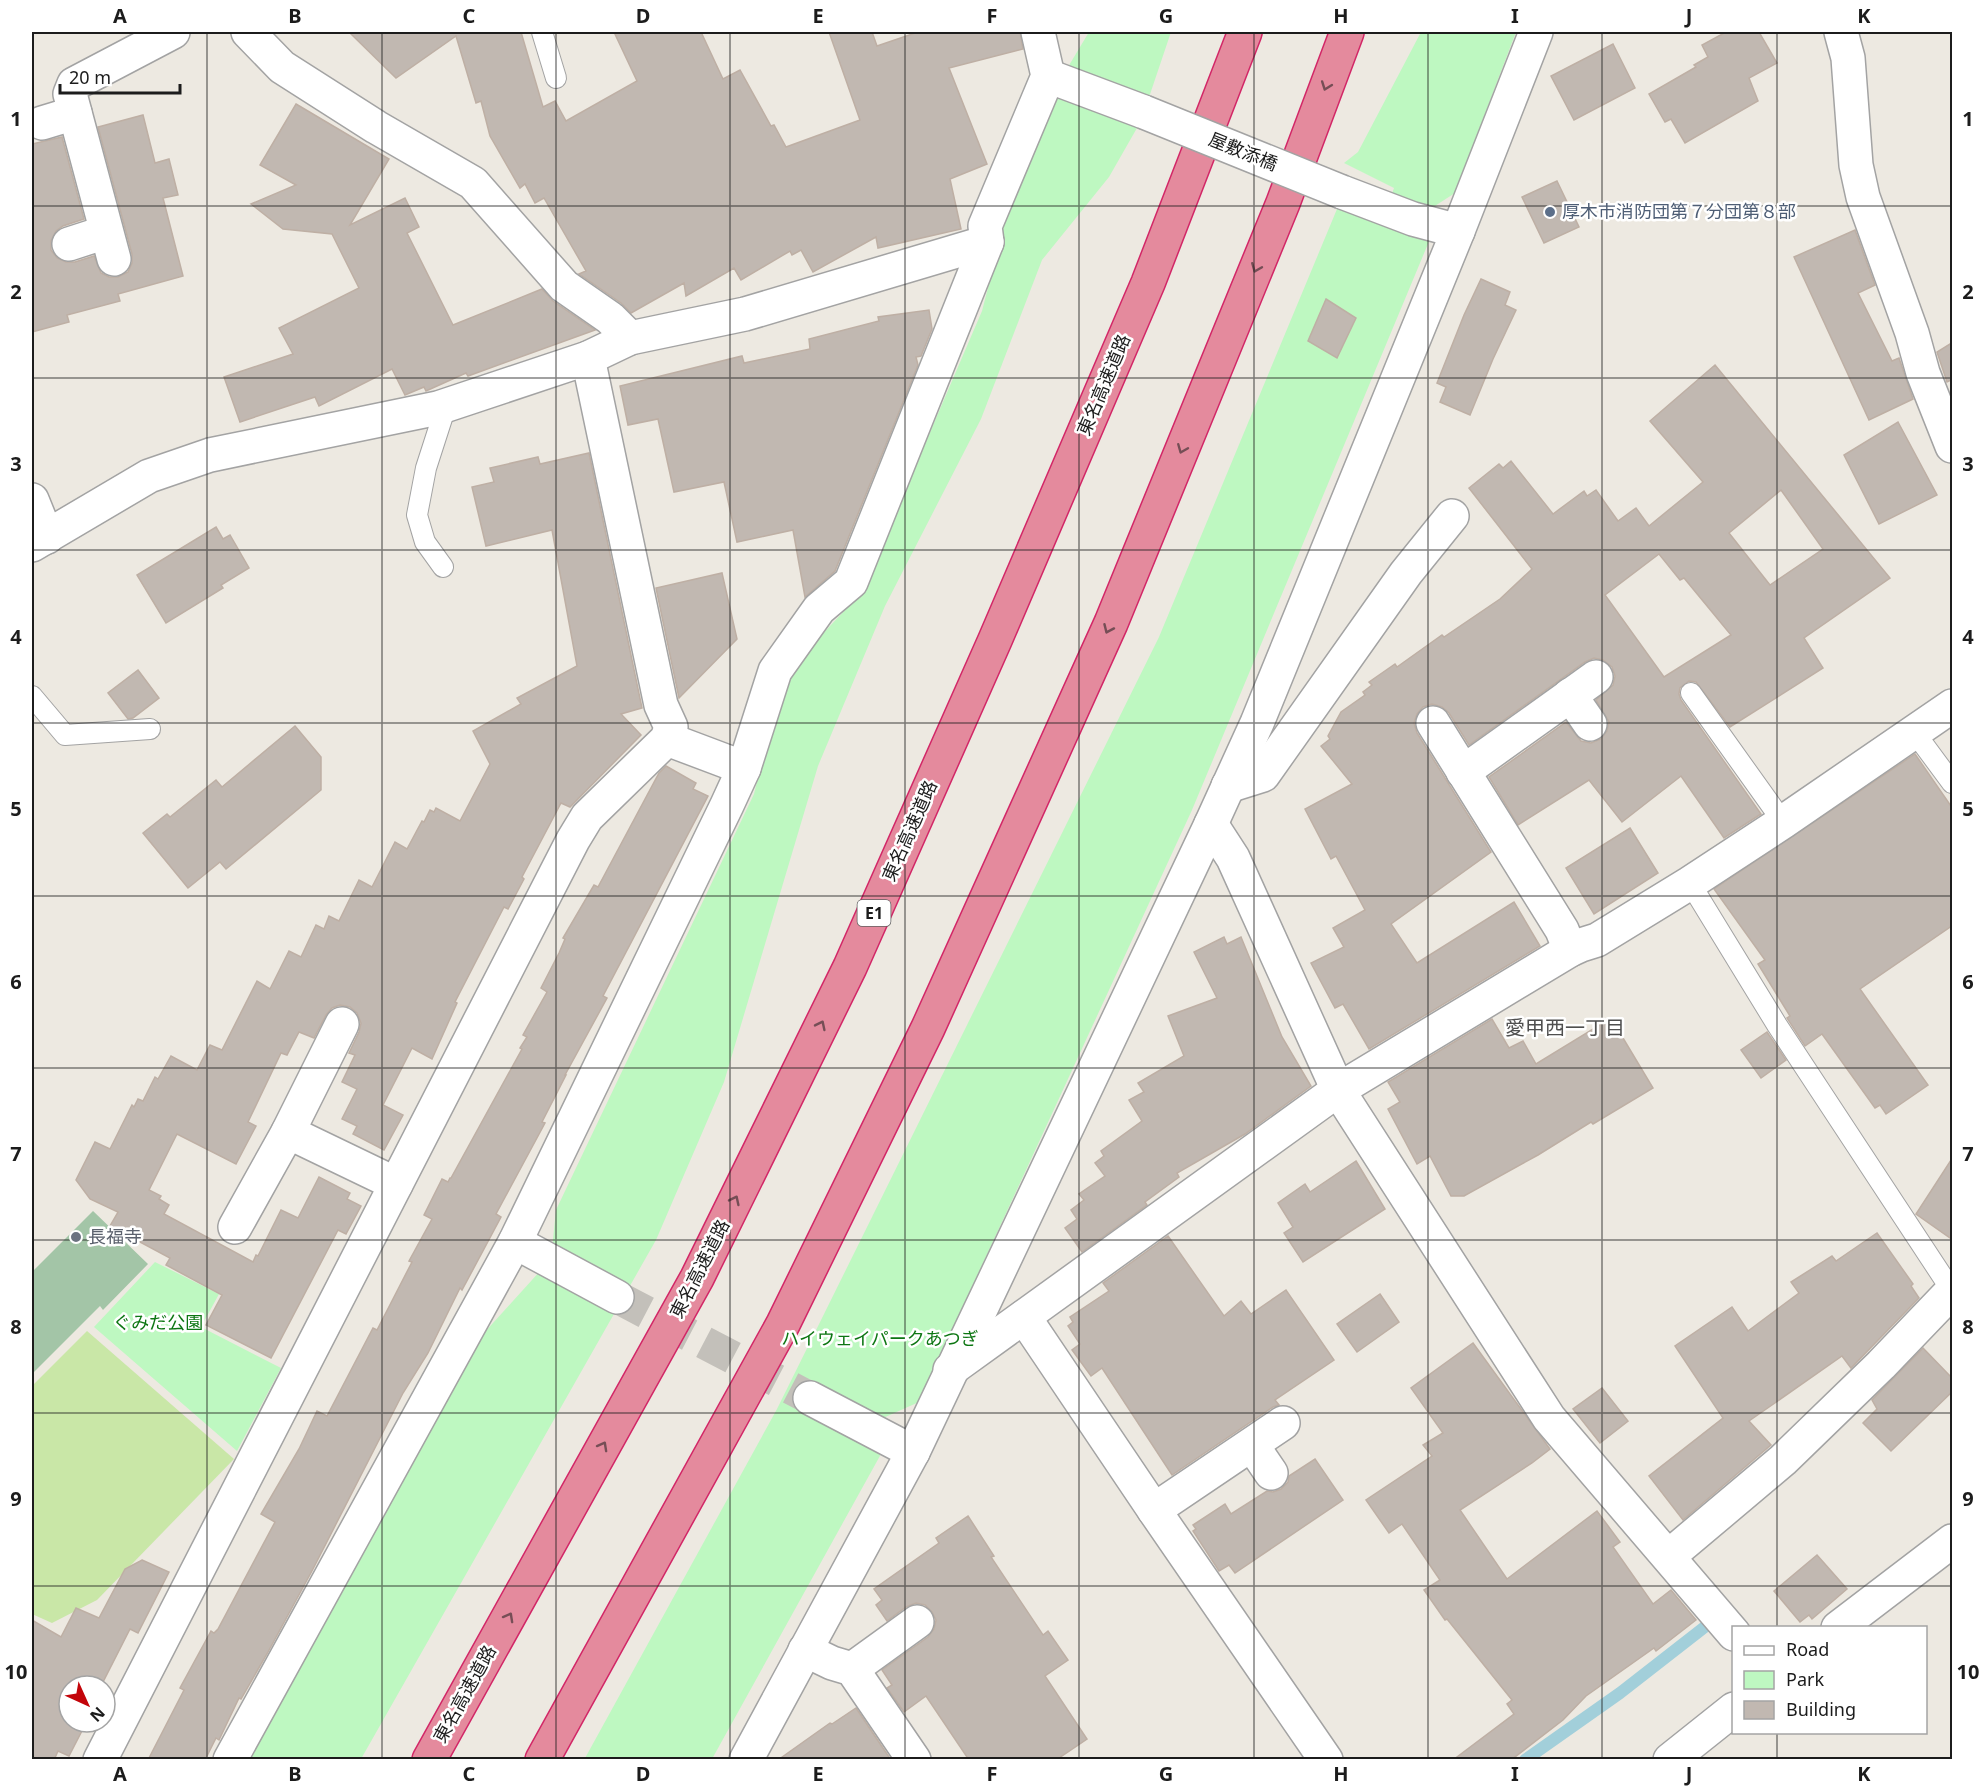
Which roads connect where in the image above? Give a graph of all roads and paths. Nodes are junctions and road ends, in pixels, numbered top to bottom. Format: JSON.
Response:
{"nodes":[{"id":1,"x":173,"y":32,"type":"edge"},
{"id":2,"x":248,"y":32,"type":"edge"},
{"id":3,"x":542,"y":32,"type":"edge"},
{"id":4,"x":1038,"y":32,"type":"edge"},
{"id":5,"x":1245,"y":32,"type":"edge"},
{"id":6,"x":1347,"y":32,"type":"edge"},
{"id":7,"x":1536,"y":32,"type":"edge"},
{"id":8,"x":1841,"y":32,"type":"edge"},
{"id":9,"x":1047,"y":76,"type":"junction"},
{"id":10,"x":556,"y":78,"type":"dead end"},
{"id":11,"x":75,"y":113,"type":"junction"},
{"id":12,"x":42,"y":123,"type":"dead end"},
{"id":13,"x":1458,"y":231,"type":"junction"},
{"id":14,"x":987,"y":242,"type":"junction"},
{"id":15,"x":69,"y":244,"type":"dead end"},
{"id":16,"x":630,"y":338,"type":"junction"},
{"id":17,"x":588,"y":358,"type":"junction"},
{"id":18,"x":446,"y":406,"type":"junction"},
{"id":19,"x":1953,"y":446,"type":"edge"},
{"id":20,"x":32,"y":500,"type":"edge"},
{"id":21,"x":1452,"y":516,"type":"dead end"},
{"id":22,"x":39,"y":541,"type":"edge"},
{"id":23,"x":443,"y":567,"type":"dead end"},
{"id":24,"x":1691,"y":693,"type":"dead end"},
{"id":25,"x":32,"y":696,"type":"edge"},
{"id":26,"x":1953,"y":706,"type":"edge"},
{"id":27,"x":1433,"y":723,"type":"dead end"},
{"id":28,"x":1590,"y":724,"type":"dead end"},
{"id":29,"x":150,"y":729,"type":"dead end"},
{"id":30,"x":1915,"y":733,"type":"junction"},
{"id":31,"x":667,"y":739,"type":"junction"},
{"id":32,"x":744,"y":768,"type":"junction"},
{"id":33,"x":1463,"y":772,"type":"junction"},
{"id":34,"x":1953,"y":783,"type":"edge"},
{"id":35,"x":1228,"y":786,"type":"junction"},
{"id":36,"x":1783,"y":822,"type":"junction"},
{"id":37,"x":1211,"y":824,"type":"junction"},
{"id":38,"x":1690,"y":883,"type":"junction"},
{"id":39,"x":1570,"y":950,"type":"junction"},
{"id":40,"x":342,"y":1024,"type":"dead end"},
{"id":41,"x":1338,"y":1090,"type":"junction"},
{"id":42,"x":288,"y":1132,"type":"junction"},
{"id":43,"x":396,"y":1184,"type":"junction"},
{"id":44,"x":236,"y":1227,"type":"dead end"},
{"id":45,"x":515,"y":1242,"type":"junction"},
{"id":46,"x":1953,"y":1291,"type":"edge"},
{"id":47,"x":617,"y":1296,"type":"tunnel mouth"},
{"id":48,"x":1024,"y":1317,"type":"junction"},
{"id":49,"x":950,"y":1370,"type":"junction"},
{"id":50,"x":810,"y":1398,"type":"tunnel mouth"},
{"id":51,"x":1282,"y":1423,"type":"dead end"},
{"id":52,"x":1252,"y":1446,"type":"junction"},
{"id":53,"x":913,"y":1452,"type":"junction"},
{"id":54,"x":1271,"y":1473,"type":"dead end"},
{"id":55,"x":1154,"y":1510,"type":"junction"},
{"id":56,"x":1953,"y":1541,"type":"edge"},
{"id":57,"x":1669,"y":1556,"type":"junction"},
{"id":58,"x":917,"y":1622,"type":"dead end"},
{"id":59,"x":1841,"y":1626,"type":"edge"},
{"id":60,"x":1732,"y":1632,"type":"edge"},
{"id":61,"x":805,"y":1650,"type":"junction"},
{"id":62,"x":852,"y":1669,"type":"junction"},
{"id":63,"x":1732,"y":1711,"type":"edge"},
{"id":64,"x":100,"y":1760,"type":"edge"},
{"id":65,"x":230,"y":1760,"type":"edge"},
{"id":66,"x":429,"y":1760,"type":"edge"},
{"id":67,"x":542,"y":1760,"type":"edge"},
{"id":68,"x":746,"y":1760,"type":"edge"},
{"id":69,"x":914,"y":1760,"type":"edge"},
{"id":70,"x":1326,"y":1760,"type":"edge"},
{"id":71,"x":1670,"y":1760,"type":"edge"}],
"edges":[{"from":1,"to":11,"type":"street"},
{"from":2,"to":16,"type":"street"},
{"from":3,"to":10,"type":"lane"},
{"from":4,"to":9,"type":"street"},
{"from":66,"to":5,"type":"highway","name":"東名高速道路","number":"E1","one_way":true},
{"from":6,"to":67,"type":"highway","one_way":true},
{"from":7,"to":13,"type":"street"},
{"from":8,"to":19,"type":"street"},
{"from":9,"to":13,"type":"street","name":"屋敷添橋","bridge":true},
{"from":9,"to":14,"type":"street"},
{"from":11,"to":12,"type":"street"},
{"from":11,"to":15,"type":"street"},
{"from":13,"to":35,"type":"street"},
{"from":14,"to":16,"type":"street"},
{"from":14,"to":32,"type":"street"},
{"from":16,"to":17,"type":"street"},
{"from":17,"to":18,"type":"street"},
{"from":17,"to":31,"type":"street"},
{"from":18,"to":22,"type":"street"},
{"from":18,"to":23,"type":"lane"},
{"from":20,"to":22,"type":"street"},
{"from":21,"to":35,"type":"street"},
{"from":24,"to":36,"type":"lane"},
{"from":25,"to":29,"type":"lane"},
{"from":26,"to":30,"type":"street"},
{"from":27,"to":33,"type":"street"},
{"from":28,"to":33,"type":"street"},
{"from":30,"to":34,"type":"lane"},
{"from":30,"to":36,"type":"street"},
{"from":31,"to":32,"type":"street"},
{"from":31,"to":43,"type":"street"},
{"from":32,"to":45,"type":"street"},
{"from":33,"to":39,"type":"street"},
{"from":35,"to":37,"type":"street"},
{"from":36,"to":38,"type":"street"},
{"from":37,"to":41,"type":"street"},
{"from":37,"to":49,"type":"street"},
{"from":38,"to":39,"type":"street"},
{"from":38,"to":46,"type":"lane"},
{"from":39,"to":41,"type":"street"},
{"from":40,"to":42,"type":"street"},
{"from":41,"to":48,"type":"street"},
{"from":41,"to":57,"type":"street"},
{"from":42,"to":43,"type":"street"},
{"from":42,"to":44,"type":"street"},
{"from":43,"to":64,"type":"street"},
{"from":45,"to":47,"type":"street"},
{"from":45,"to":65,"type":"street"},
{"from":46,"to":57,"type":"street"},
{"from":48,"to":49,"type":"street"},
{"from":48,"to":55,"type":"street"},
{"from":49,"to":53,"type":"street"},
{"from":50,"to":53,"type":"street"},
{"from":51,"to":52,"type":"street"},
{"from":52,"to":54,"type":"street"},
{"from":52,"to":55,"type":"street"},
{"from":53,"to":61,"type":"street"},
{"from":55,"to":70,"type":"street"},
{"from":56,"to":59,"type":"street"},
{"from":57,"to":60,"type":"street"},
{"from":58,"to":62,"type":"street"},
{"from":61,"to":62,"type":"street"},
{"from":61,"to":68,"type":"street"},
{"from":62,"to":69,"type":"street"},
{"from":63,"to":71,"type":"street"}]}
